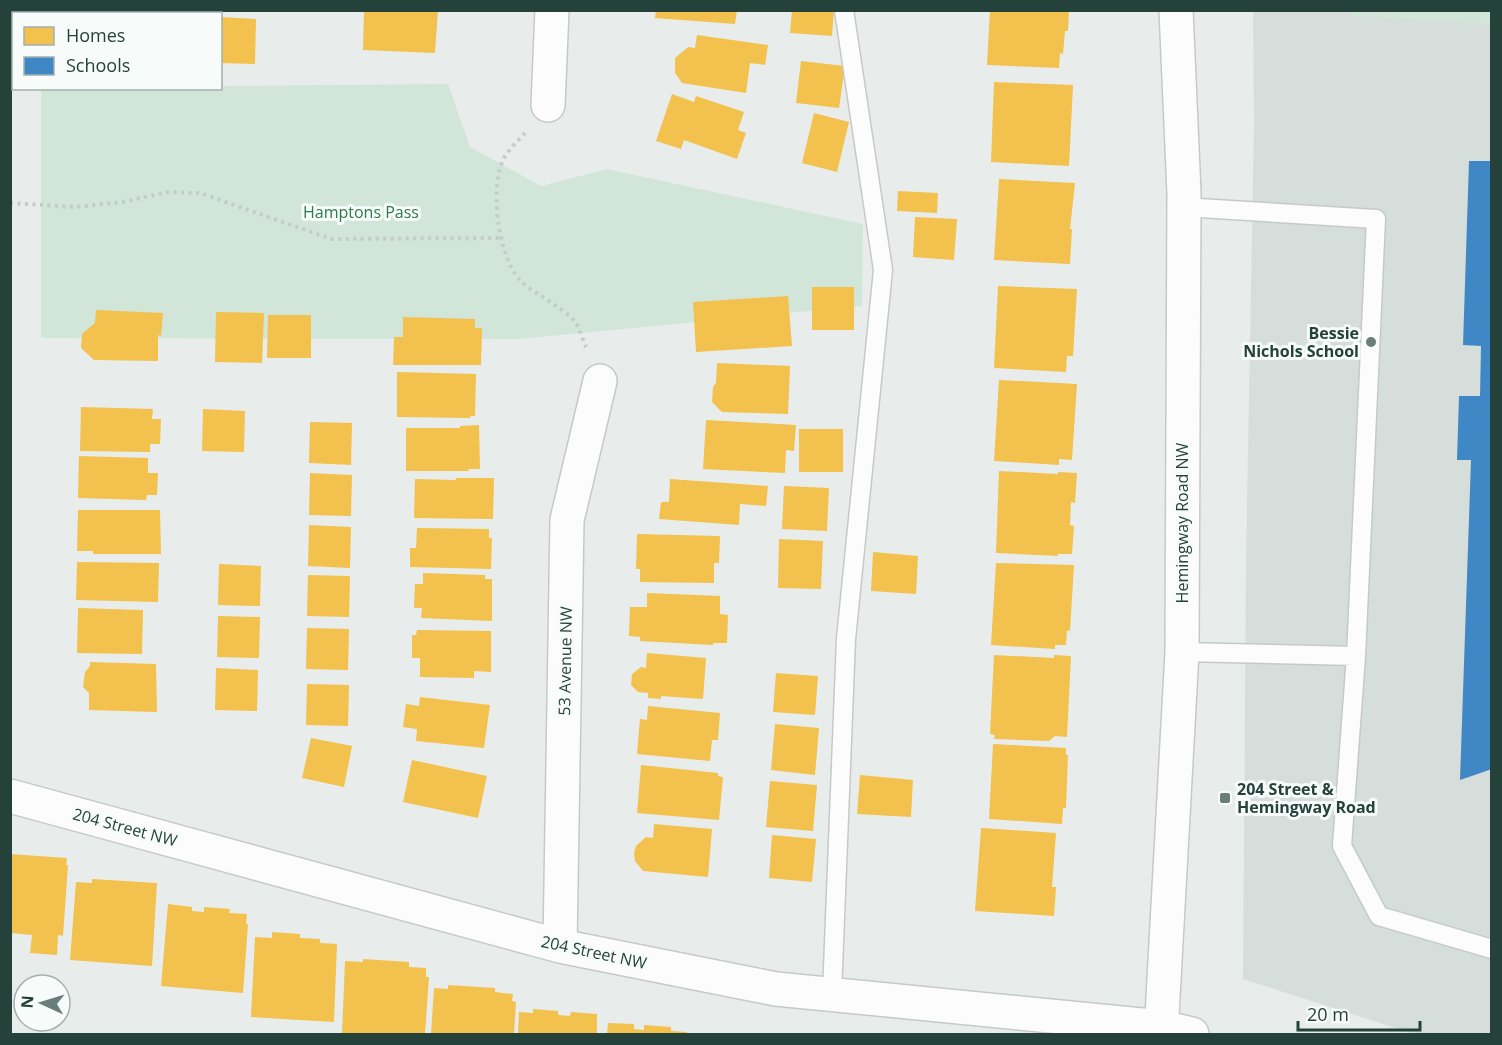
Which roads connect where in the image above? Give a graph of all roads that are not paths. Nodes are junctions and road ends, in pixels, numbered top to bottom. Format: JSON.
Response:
{"nodes":[{"id":1,"x":552,"y":10,"type":"edge"},
{"id":2,"x":844,"y":10,"type":"edge"},
{"id":3,"x":1176,"y":10,"type":"edge"},
{"id":4,"x":548,"y":105,"type":"road end"},
{"id":5,"x":1184,"y":207,"type":"junction"},
{"id":6,"x":600,"y":381,"type":"road end"},
{"id":7,"x":1182,"y":652,"type":"junction"},
{"id":8,"x":1356,"y":656,"type":"junction"},
{"id":9,"x":10,"y":796,"type":"edge"},
{"id":10,"x":560,"y":946,"type":"junction"},
{"id":11,"x":1491,"y":949,"type":"edge"},
{"id":12,"x":832,"y":994,"type":"junction"},
{"id":13,"x":1172,"y":1032,"type":"edge"}],
"edges":[{"from":1,"to":4,"type":"street"},
{"from":2,"to":12,"type":"lane"},
{"from":3,"to":5,"type":"street","name":"Hemingway Road NW"},
{"from":5,"to":7,"type":"street","name":"Hemingway Road NW"},
{"from":5,"to":8,"type":"lane"},
{"from":6,"to":10,"type":"street","name":"53 Avenue NW"},
{"from":7,"to":8,"type":"lane"},
{"from":7,"to":13,"type":"street","name":"Hemingway Road NW"},
{"from":8,"to":11,"type":"lane"},
{"from":9,"to":10,"type":"street","name":"204 Street NW"},
{"from":10,"to":12,"type":"street","name":"204 Street NW"},
{"from":12,"to":13,"type":"street","name":"204 Street NW"}]}
